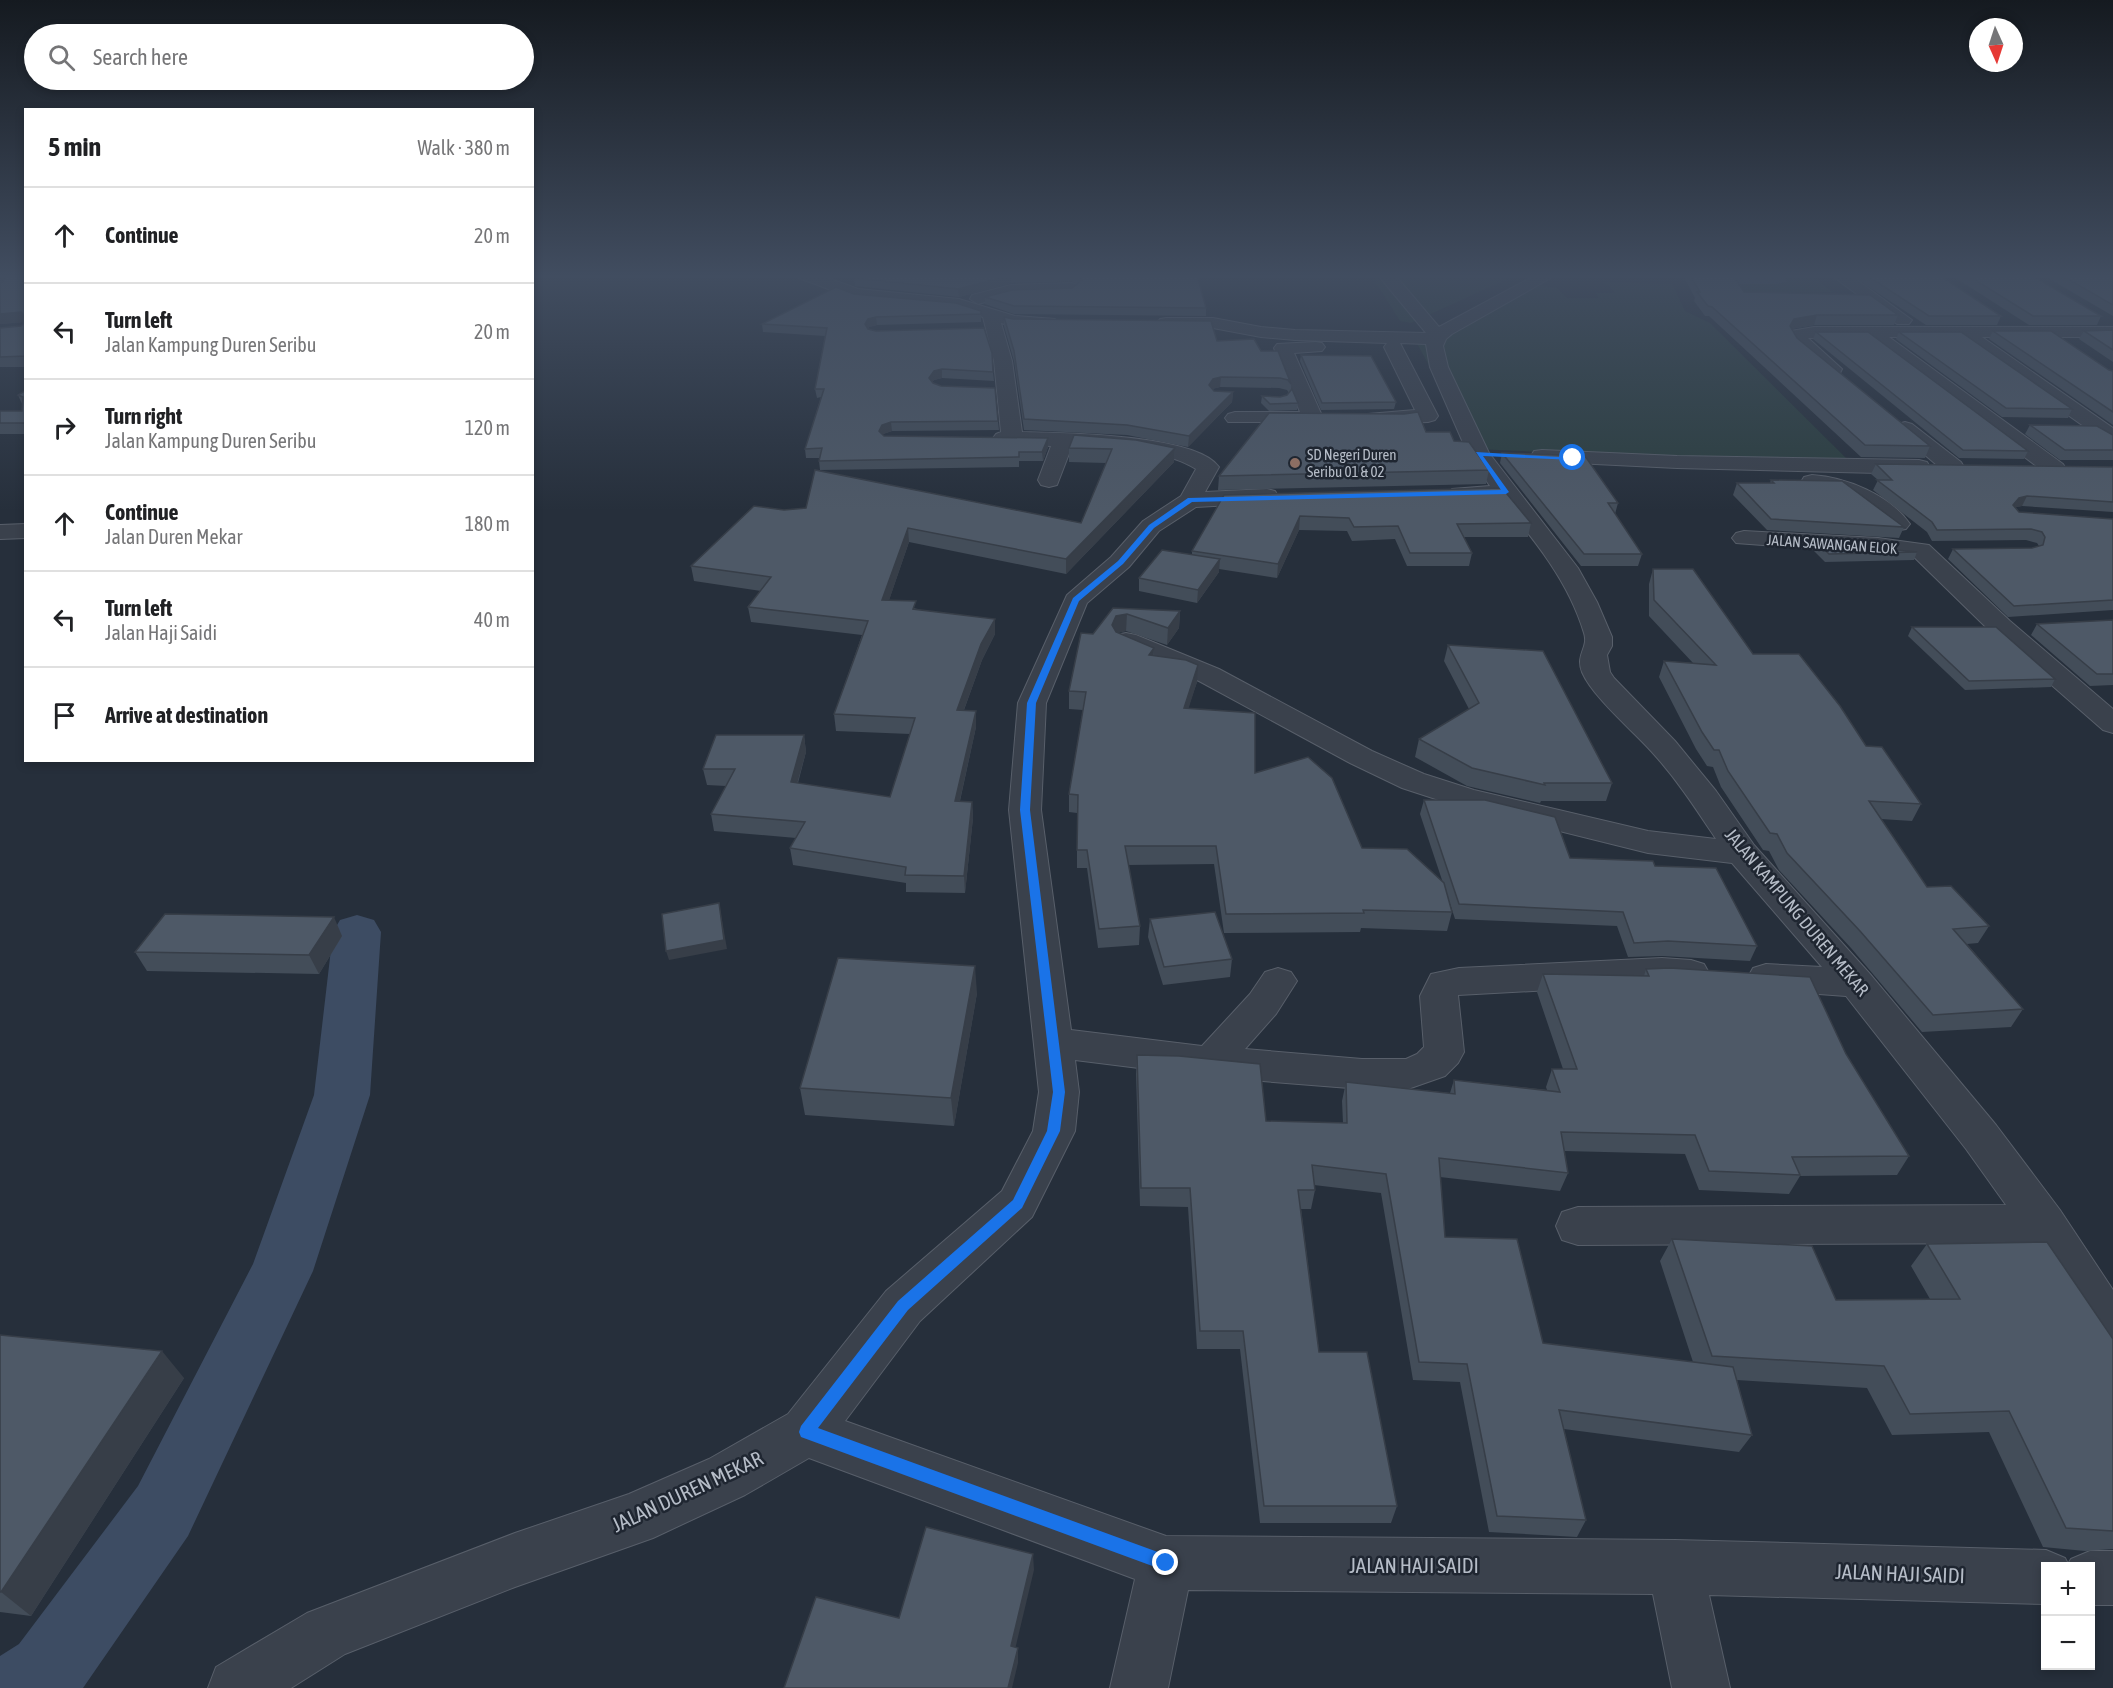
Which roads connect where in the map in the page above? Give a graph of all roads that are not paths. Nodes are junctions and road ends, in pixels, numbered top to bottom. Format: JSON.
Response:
{"nodes":[{"id":1,"x":1001,"y":354,"type":"edge"},
{"id":2,"x":1285,"y":354,"type":"edge"},
{"id":3,"x":1396,"y":354,"type":"edge"},
{"id":4,"x":1439,"y":354,"type":"edge"},
{"id":5,"x":1815,"y":354,"type":"edge"},
{"id":6,"x":1900,"y":354,"type":"edge"},
{"id":7,"x":1993,"y":354,"type":"edge"},
{"id":8,"x":1846,"y":379,"type":"edge"},
{"id":9,"x":985,"y":388,"type":"edge"},
{"id":10,"x":1007,"y":389,"type":"junction"},
{"id":11,"x":1278,"y":396,"type":"edge"},
{"id":12,"x":1302,"y":396,"type":"junction"},
{"id":13,"x":1890,"y":416,"type":"edge"},
{"id":14,"x":1235,"y":418,"type":"dead end"},
{"id":15,"x":1313,"y":418,"type":"junction"},
{"id":16,"x":1335,"y":418,"type":"edge"},
{"id":17,"x":1358,"y":418,"type":"edge"},
{"id":18,"x":1996,"y":425,"type":"junction"},
{"id":19,"x":2030,"y":426,"type":"edge"},
{"id":20,"x":2063,"y":426,"type":"edge"},
{"id":21,"x":2105,"y":433,"type":"edge"},
{"id":22,"x":978,"y":438,"type":"edge"},
{"id":23,"x":1012,"y":438,"type":"junction"},
{"id":24,"x":1064,"y":440,"type":"junction"},
{"id":25,"x":1479,"y":454,"type":"junction"},
{"id":26,"x":1502,"y":455,"type":"edge"},
{"id":27,"x":1526,"y":456,"type":"edge"},
{"id":28,"x":1953,"y":467,"type":"junction"},
{"id":29,"x":1975,"y":468,"type":"edge"},
{"id":30,"x":2021,"y":468,"type":"edge"},
{"id":31,"x":2055,"y":469,"type":"junction"},
{"id":32,"x":2078,"y":469,"type":"edge"},
{"id":33,"x":1049,"y":480,"type":"dead end"},
{"id":34,"x":1702,"y":484,"type":"dead end"},
{"id":35,"x":1506,"y":492,"type":"junction"},
{"id":36,"x":1442,"y":494,"type":"edge"},
{"id":37,"x":1284,"y":496,"type":"edge"},
{"id":38,"x":1190,"y":500,"type":"junction"},
{"id":39,"x":24,"y":531,"type":"edge"},
{"id":40,"x":0,"y":532,"type":"edge"},
{"id":41,"x":1744,"y":538,"type":"dead end"},
{"id":42,"x":1920,"y":550,"type":"junction"},
{"id":43,"x":1955,"y":550,"type":"edge"},
{"id":44,"x":2034,"y":625,"type":"dead end"},
{"id":45,"x":2001,"y":627,"type":"junction"},
{"id":46,"x":1126,"y":640,"type":"edge"},
{"id":47,"x":2106,"y":711,"type":"edge"},
{"id":48,"x":1742,"y":853,"type":"junction"},
{"id":49,"x":1278,"y":981,"type":"dead end"},
{"id":50,"x":1857,"y":983,"type":"junction"},
{"id":51,"x":1054,"y":1043,"type":"junction"},
{"id":52,"x":1211,"y":1062,"type":"junction"},
{"id":53,"x":2044,"y":1224,"type":"junction"},
{"id":54,"x":1578,"y":1226,"type":"dead end"},
{"id":55,"x":2113,"y":1330,"type":"edge"},
{"id":56,"x":806,"y":1432,"type":"junction"},
{"id":57,"x":1166,"y":1563,"type":"junction"},
{"id":58,"x":1676,"y":1567,"type":"junction"},
{"id":59,"x":2041,"y":1577,"type":"edge"},
{"id":60,"x":2095,"y":1578,"type":"edge"},
{"id":61,"x":2113,"y":1578,"type":"edge"},
{"id":62,"x":237,"y":1688,"type":"edge"},
{"id":63,"x":1139,"y":1688,"type":"edge"},
{"id":64,"x":1701,"y":1688,"type":"edge"}],
"edges":[{"from":1,"to":10,"type":"street"},
{"from":2,"to":12,"type":"street"},
{"from":3,"to":17,"type":"street"},
{"from":4,"to":25,"type":"street","name":"JALAN KAMPUNG DUREN MEKAR"},
{"from":5,"to":8,"type":"street"},
{"from":6,"to":18,"type":"street"},
{"from":7,"to":21,"type":"street"},
{"from":9,"to":10,"type":"street"},
{"from":10,"to":23,"type":"street"},
{"from":11,"to":12,"type":"street"},
{"from":12,"to":15,"type":"street"},
{"from":13,"to":28,"type":"street"},
{"from":14,"to":15,"type":"street"},
{"from":15,"to":16,"type":"street"},
{"from":18,"to":19,"type":"street"},
{"from":18,"to":31,"type":"street"},
{"from":20,"to":21,"type":"street"},
{"from":22,"to":23,"type":"street"},
{"from":23,"to":24,"type":"street"},
{"from":24,"to":33,"type":"street"},
{"from":24,"to":38,"type":"street"},
{"from":25,"to":26,"type":"street"},
{"from":25,"to":35,"type":"street","name":"JALAN KAMPUNG DUREN MEKAR"},
{"from":27,"to":28,"type":"street"},
{"from":28,"to":29,"type":"street"},
{"from":30,"to":31,"type":"street"},
{"from":31,"to":32,"type":"street"},
{"from":34,"to":42,"type":"street","name":"JALAN SAWANGAN ELOK"},
{"from":35,"to":36,"type":"street"},
{"from":35,"to":48,"type":"street","name":"JALAN KAMPUNG DUREN MEKAR"},
{"from":37,"to":38,"type":"street"},
{"from":38,"to":51,"type":"street","name":"JALAN DUREN MEKAR"},
{"from":39,"to":40,"type":"street"},
{"from":41,"to":42,"type":"street","name":"JALAN SAWANGAN ELOK"},
{"from":42,"to":43,"type":"street","name":"JALAN SAWANGAN ELOK"},
{"from":42,"to":45,"type":"street","name":"JALAN SAWANGAN ELOK"},
{"from":44,"to":45,"type":"street"},
{"from":45,"to":47,"type":"street","name":"JALAN SAWANGAN ELOK"},
{"from":46,"to":48,"type":"street"},
{"from":48,"to":50,"type":"street","name":"JALAN KAMPUNG DUREN MEKAR"},
{"from":49,"to":52,"type":"street"},
{"from":50,"to":52,"type":"street"},
{"from":50,"to":53,"type":"street","name":"JALAN KAMPUNG DUREN MEKAR"},
{"from":51,"to":52,"type":"street"},
{"from":51,"to":56,"type":"street","name":"JALAN DUREN MEKAR"},
{"from":53,"to":54,"type":"street"},
{"from":53,"to":55,"type":"street","name":"JALAN KAMPUNG DUREN MEKAR"},
{"from":56,"to":57,"type":"street","name":"JALAN HAJI SAIDI"},
{"from":56,"to":62,"type":"street","name":"JALAN DUREN MEKAR"},
{"from":57,"to":58,"type":"street","name":"JALAN HAJI SAIDI"},
{"from":57,"to":63,"type":"street"},
{"from":58,"to":59,"type":"street","name":"JALAN HAJI SAIDI"},
{"from":58,"to":64,"type":"street"},
{"from":60,"to":61,"type":"street"}]}
